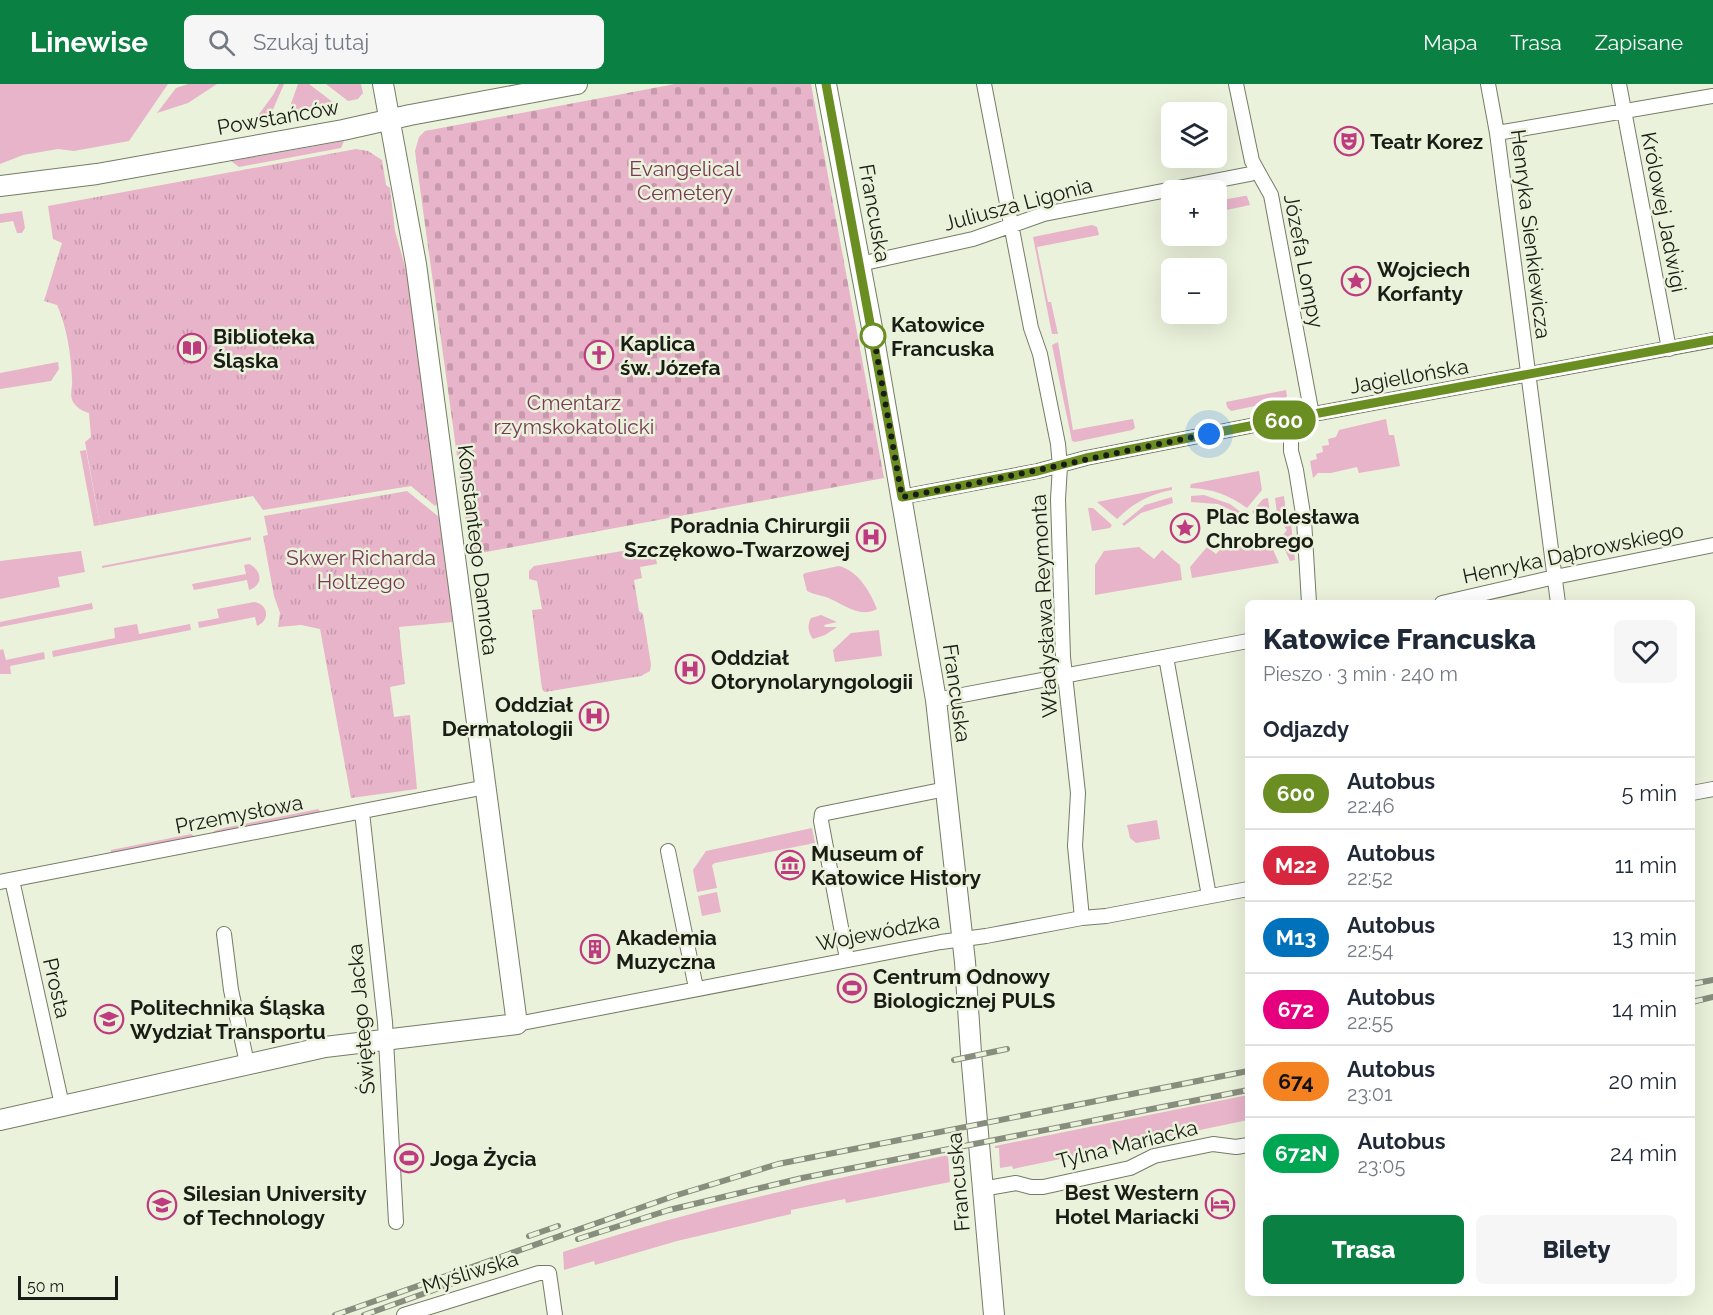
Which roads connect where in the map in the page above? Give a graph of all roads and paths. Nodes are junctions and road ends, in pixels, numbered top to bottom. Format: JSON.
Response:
{"nodes":[{"id":1,"x":383,"y":84,"type":"edge"},
{"id":2,"x":577,"y":84,"type":"edge"},
{"id":3,"x":826,"y":84,"type":"edge"},
{"id":4,"x":984,"y":84,"type":"edge"},
{"id":5,"x":1236,"y":84,"type":"edge"},
{"id":6,"x":1488,"y":84,"type":"edge"},
{"id":7,"x":1619,"y":84,"type":"edge"},
{"id":8,"x":1713,"y":96,"type":"edge"},
{"id":9,"x":1623,"y":112,"type":"junction"},
{"id":10,"x":390,"y":120,"type":"junction"},
{"id":11,"x":348,"y":129,"type":"junction"},
{"id":12,"x":1497,"y":134,"type":"junction"},
{"id":13,"x":395,"y":152,"type":"junction"},
{"id":14,"x":1257,"y":170,"type":"junction"},
{"id":15,"x":0,"y":188,"type":"edge"},
{"id":16,"x":1012,"y":225,"type":"junction"},
{"id":17,"x":860,"y":264,"type":"junction"},
{"id":18,"x":1713,"y":340,"type":"edge"},
{"id":19,"x":1669,"y":349,"type":"junction"},
{"id":20,"x":1528,"y":375,"type":"junction"},
{"id":21,"x":1312,"y":415,"type":"junction"},
{"id":22,"x":1291,"y":418,"type":"junction"},
{"id":23,"x":1060,"y":466,"type":"junction"},
{"id":24,"x":902,"y":497,"type":"junction"},
{"id":25,"x":1713,"y":545,"type":"edge"},
{"id":26,"x":1555,"y":577,"type":"junction"},
{"id":27,"x":1309,"y":600,"type":"edge"},
{"id":28,"x":1456,"y":600,"type":"edge"},
{"id":29,"x":1558,"y":600,"type":"edge"},
{"id":30,"x":1245,"y":642,"type":"edge"},
{"id":31,"x":1166,"y":657,"type":"junction"},
{"id":32,"x":1065,"y":675,"type":"junction"},
{"id":33,"x":936,"y":700,"type":"junction"},
{"id":34,"x":486,"y":787,"type":"junction"},
{"id":35,"x":946,"y":789,"type":"junction"},
{"id":36,"x":1713,"y":789,"type":"edge"},
{"id":37,"x":1695,"y":792,"type":"edge"},
{"id":38,"x":362,"y":812,"type":"junction"},
{"id":39,"x":668,"y":851,"type":"dead end"},
{"id":40,"x":6,"y":881,"type":"edge"},
{"id":41,"x":1245,"y":890,"type":"edge"},
{"id":42,"x":1209,"y":896,"type":"junction"},
{"id":43,"x":1082,"y":918,"type":"junction"},
{"id":44,"x":224,"y":934,"type":"dead end"},
{"id":45,"x":962,"y":939,"type":"junction"},
{"id":46,"x":847,"y":959,"type":"junction"},
{"id":47,"x":696,"y":988,"type":"junction"},
{"id":48,"x":517,"y":1024,"type":"junction"},
{"id":49,"x":385,"y":1039,"type":"junction"},
{"id":50,"x":247,"y":1063,"type":"junction"},
{"id":51,"x":62,"y":1106,"type":"junction"},
{"id":52,"x":0,"y":1120,"type":"edge"},
{"id":53,"x":1245,"y":1146,"type":"edge"},
{"id":54,"x":982,"y":1189,"type":"junction"},
{"id":55,"x":396,"y":1222,"type":"dead end"},
{"id":56,"x":404,"y":1315,"type":"edge"},
{"id":57,"x":555,"y":1315,"type":"edge"},
{"id":58,"x":994,"y":1315,"type":"edge"}],
"edges":[{"from":1,"to":10,"type":"street","name":"Konstantego Damrota"},
{"from":2,"to":10,"type":"street","name":"Powstańców"},
{"from":3,"to":17,"type":"street","name":"Francuska"},
{"from":4,"to":16,"type":"street","name":"Władysława Reymonta"},
{"from":5,"to":14,"type":"street","name":"Józefa Lompy"},
{"from":6,"to":12,"type":"street","name":"Henryka Sienkiewicza"},
{"from":7,"to":9,"type":"street","name":"Królowej Jadwigi"},
{"from":8,"to":9,"type":"street"},
{"from":9,"to":12,"type":"street"},
{"from":9,"to":19,"type":"street","name":"Królowej Jadwigi"},
{"from":10,"to":11,"type":"street","name":"Powstańców"},
{"from":10,"to":13,"type":"street","name":"Konstantego Damrota"},
{"from":11,"to":13,"type":"street"},
{"from":11,"to":15,"type":"street","name":"Powstańców"},
{"from":12,"to":20,"type":"street","name":"Henryka Sienkiewicza"},
{"from":13,"to":34,"type":"street","name":"Konstantego Damrota"},
{"from":14,"to":16,"type":"street","name":"Juliusza Ligonia"},
{"from":14,"to":21,"type":"street","name":"Józefa Lompy"},
{"from":16,"to":17,"type":"street","name":"Juliusza Ligonia"},
{"from":16,"to":23,"type":"street","name":"Władysława Reymonta"},
{"from":17,"to":24,"type":"street","name":"Francuska"},
{"from":18,"to":19,"type":"street","name":"Jagiellońska"},
{"from":19,"to":20,"type":"street","name":"Jagiellońska"},
{"from":20,"to":21,"type":"street","name":"Jagiellońska"},
{"from":20,"to":26,"type":"street","name":"Henryka Sienkiewicza"},
{"from":21,"to":22,"type":"street","name":"Jagiellońska"},
{"from":22,"to":23,"type":"street","name":"Jagiellońska"},
{"from":22,"to":27,"type":"street"},
{"from":23,"to":24,"type":"street","name":"Jagiellońska"},
{"from":23,"to":32,"type":"street","name":"Władysława Reymonta"},
{"from":24,"to":33,"type":"street","name":"Francuska"},
{"from":25,"to":26,"type":"street","name":"Henryka Dąbrowskiego"},
{"from":26,"to":28,"type":"street","name":"Henryka Dąbrowskiego"},
{"from":26,"to":29,"type":"street","name":"Henryka Sienkiewicza"},
{"from":30,"to":31,"type":"street"},
{"from":31,"to":32,"type":"street"},
{"from":31,"to":42,"type":"street"},
{"from":32,"to":33,"type":"street"},
{"from":32,"to":43,"type":"street","name":"Władysława Reymonta"},
{"from":33,"to":35,"type":"street","name":"Francuska"},
{"from":34,"to":38,"type":"street","name":"Przemysłowa"},
{"from":34,"to":48,"type":"street","name":"Konstantego Damrota"},
{"from":35,"to":45,"type":"street","name":"Francuska"},
{"from":35,"to":46,"type":"street"},
{"from":36,"to":37,"type":"street"},
{"from":38,"to":40,"type":"street","name":"Przemysłowa"},
{"from":38,"to":49,"type":"street","name":"Świętego Jacka"},
{"from":39,"to":47,"type":"street"},
{"from":40,"to":51,"type":"street","name":"Prosta"},
{"from":41,"to":42,"type":"street","name":"Wojewódzka"},
{"from":42,"to":43,"type":"street","name":"Wojewódzka"},
{"from":43,"to":45,"type":"street","name":"Wojewódzka"},
{"from":44,"to":50,"type":"street"},
{"from":45,"to":46,"type":"street","name":"Wojewódzka"},
{"from":45,"to":54,"type":"street","name":"Francuska"},
{"from":46,"to":47,"type":"street","name":"Wojewódzka"},
{"from":47,"to":48,"type":"street","name":"Wojewódzka"},
{"from":48,"to":49,"type":"street"},
{"from":49,"to":50,"type":"street"},
{"from":49,"to":55,"type":"street","name":"Świętego Jacka"},
{"from":50,"to":51,"type":"street"},
{"from":51,"to":52,"type":"street"},
{"from":53,"to":54,"type":"street","name":"Tylna Mariacka"},
{"from":54,"to":58,"type":"street","name":"Francuska"},
{"from":56,"to":57,"type":"street","name":"Myśliwska"}]}
